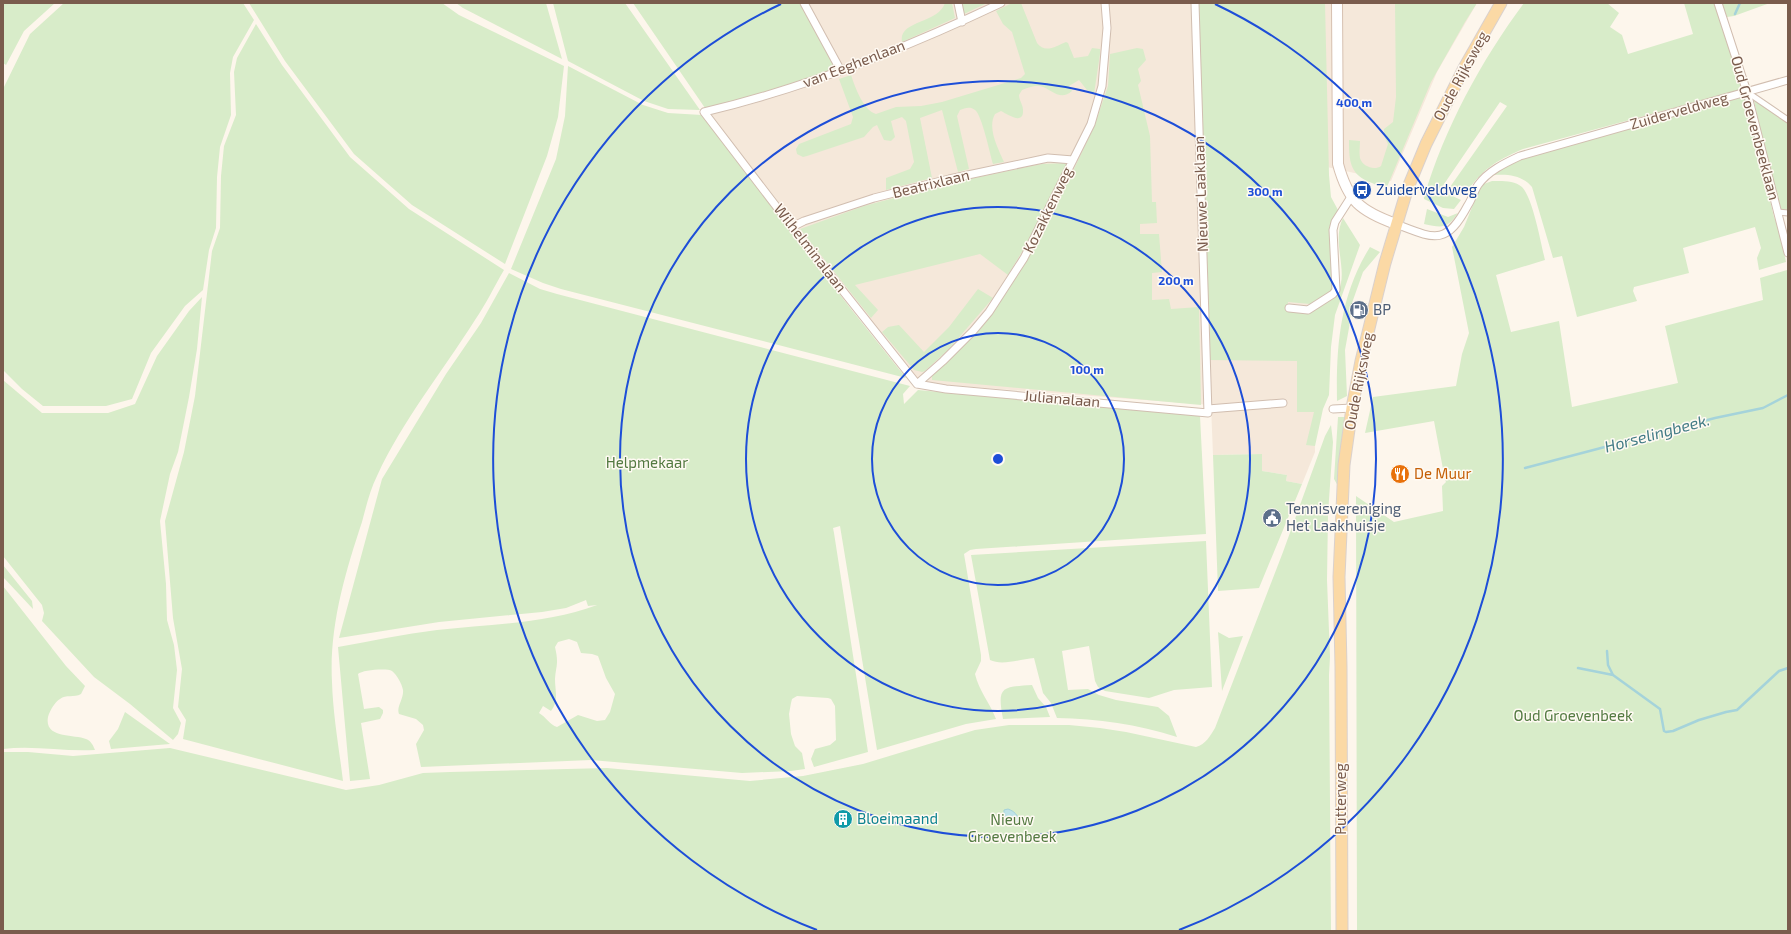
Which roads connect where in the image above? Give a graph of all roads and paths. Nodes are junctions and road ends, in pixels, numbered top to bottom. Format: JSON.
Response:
{"nodes":[{"id":1,"x":804,"y":3,"type":"edge"},
{"id":2,"x":958,"y":3,"type":"edge"},
{"id":3,"x":1001,"y":3,"type":"edge"},
{"id":4,"x":1106,"y":3,"type":"edge"},
{"id":5,"x":1195,"y":3,"type":"edge"},
{"id":6,"x":1337,"y":3,"type":"edge"},
{"id":7,"x":1501,"y":3,"type":"edge"},
{"id":8,"x":1718,"y":3,"type":"edge"},
{"id":9,"x":962,"y":22,"type":"junction"},
{"id":10,"x":841,"y":71,"type":"junction"},
{"id":11,"x":1788,"y":80,"type":"edge"},
{"id":12,"x":1747,"y":92,"type":"junction"},
{"id":13,"x":704,"y":112,"type":"joint"},
{"id":14,"x":1788,"y":120,"type":"edge"},
{"id":15,"x":1073,"y":160,"type":"junction"},
{"id":16,"x":1351,"y":197,"type":"junction"},
{"id":17,"x":1777,"y":212,"type":"junction"},
{"id":18,"x":1788,"y":213,"type":"edge"},
{"id":19,"x":1396,"y":224,"type":"junction"},
{"id":20,"x":792,"y":227,"type":"junction"},
{"id":21,"x":1788,"y":253,"type":"edge"},
{"id":22,"x":1289,"y":308,"type":"dead end"},
{"id":23,"x":917,"y":384,"type":"junction"},
{"id":24,"x":1283,"y":403,"type":"dead end"},
{"id":25,"x":1352,"y":408,"type":"junction"},
{"id":26,"x":1333,"y":409,"type":"dead end"},
{"id":27,"x":1208,"y":411,"type":"junction"},
{"id":28,"x":1341,"y":667,"type":"joint"},
{"id":29,"x":1342,"y":931,"type":"edge"}],
"edges":[{"from":1,"to":10,"type":"street"},
{"from":2,"to":9,"type":"street"},
{"from":3,"to":9,"type":"street","name":"van Eeghenlaan"},
{"from":4,"to":15,"type":"street","name":"Kozakkenweg"},
{"from":5,"to":27,"type":"street","name":"Nieuwe Laaklaan"},
{"from":6,"to":16,"type":"main road"},
{"from":7,"to":19,"type":"main road","name":"Oude Rijksweg"},
{"from":8,"to":12,"type":"street","name":"Oud Groevenbeeklaan"},
{"from":9,"to":10,"type":"street","name":"van Eeghenlaan"},
{"from":10,"to":13,"type":"street","name":"van Eeghenlaan"},
{"from":11,"to":12,"type":"street","name":"Zuiderveldweg"},
{"from":12,"to":14,"type":"street"},
{"from":12,"to":17,"type":"street","name":"Oud Groevenbeeklaan"},
{"from":12,"to":19,"type":"street","name":"Zuiderveldweg"},
{"from":13,"to":20,"type":"street","name":"Wilhelminalaan"},
{"from":15,"to":20,"type":"street","name":"Beatrixlaan"},
{"from":15,"to":23,"type":"street","name":"Kozakkenweg"},
{"from":16,"to":19,"type":"main road"},
{"from":16,"to":22,"type":"street"},
{"from":17,"to":18,"type":"street"},
{"from":17,"to":21,"type":"street","name":"Oud Groevenbeeklaan"},
{"from":19,"to":25,"type":"main road","name":"Oude Rijksweg"},
{"from":20,"to":23,"type":"street","name":"Wilhelminalaan"},
{"from":23,"to":27,"type":"street","name":"Julianalaan"},
{"from":24,"to":27,"type":"street"},
{"from":25,"to":26,"type":"street"},
{"from":25,"to":28,"type":"main road","name":"Oude Rijksweg"},
{"from":28,"to":29,"type":"main road","name":"Putterweg"}]}
